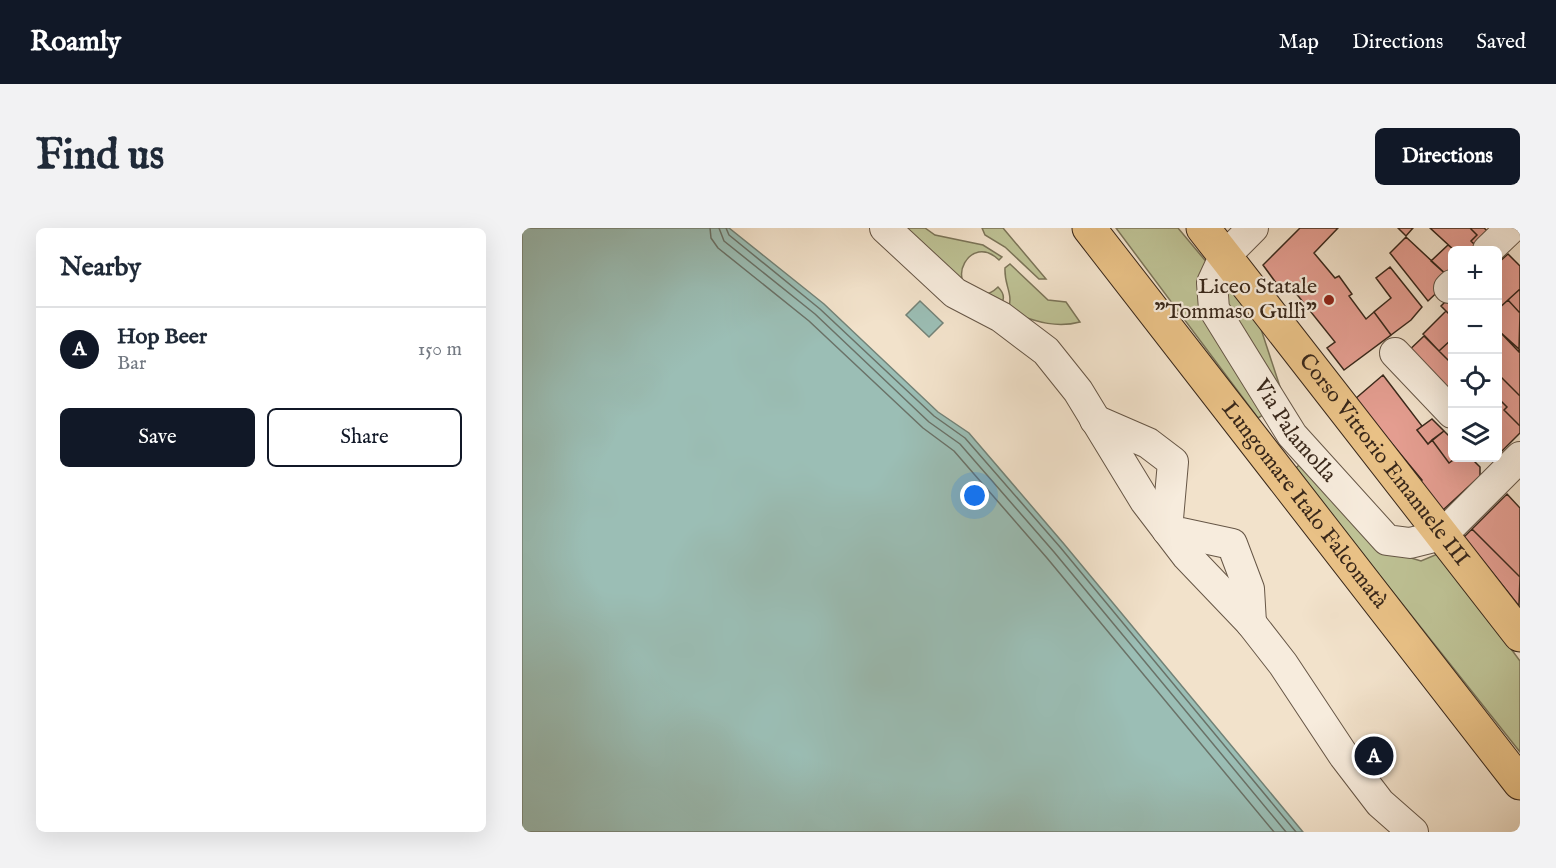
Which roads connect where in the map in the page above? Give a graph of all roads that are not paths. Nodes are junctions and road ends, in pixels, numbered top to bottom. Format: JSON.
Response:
{"nodes":[{"id":1,"x":885,"y":228,"type":"edge"},
{"id":2,"x":1089,"y":228,"type":"edge"},
{"id":3,"x":1203,"y":228,"type":"edge"},
{"id":4,"x":1253,"y":228,"type":"edge"},
{"id":5,"x":1224,"y":257,"type":"junction"},
{"id":6,"x":1395,"y":353,"type":"dead end"},
{"id":7,"x":1448,"y":409,"type":"edge"},
{"id":8,"x":1095,"y":420,"type":"junction"},
{"id":9,"x":1292,"y":435,"type":"junction"},
{"id":10,"x":1266,"y":456,"type":"junction"},
{"id":11,"x":1510,"y":467,"type":"edge"},
{"id":12,"x":1167,"y":530,"type":"junction"},
{"id":13,"x":1442,"y":535,"type":"junction"},
{"id":14,"x":1251,"y":623,"type":"junction"},
{"id":15,"x":1520,"y":634,"type":"edge"},
{"id":16,"x":1520,"y":783,"type":"edge"},
{"id":17,"x":1413,"y":832,"type":"edge"}],
"edges":[{"from":1,"to":8,"type":"street"},
{"from":2,"to":10,"type":"main road","name":"Lungomare Italo Falcomatà"},
{"from":3,"to":5,"type":"main road","name":"Corso Vittorio Emanuele III"},
{"from":4,"to":5,"type":"street"},
{"from":5,"to":9,"type":"street","name":"Via Palamolla"},
{"from":5,"to":13,"type":"main road","name":"Corso Vittorio Emanuele III"},
{"from":6,"to":7,"type":"street"},
{"from":8,"to":12,"type":"street"},
{"from":8,"to":12,"type":"street"},
{"from":9,"to":10,"type":"street"},
{"from":9,"to":13,"type":"street","name":"Via Palamolla"},
{"from":10,"to":16,"type":"main road","name":"Lungomare Italo Falcomatà"},
{"from":11,"to":13,"type":"street"},
{"from":12,"to":14,"type":"street"},
{"from":12,"to":14,"type":"street"},
{"from":13,"to":15,"type":"main road","name":"Corso Vittorio Emanuele III"},
{"from":14,"to":17,"type":"street"}]}
